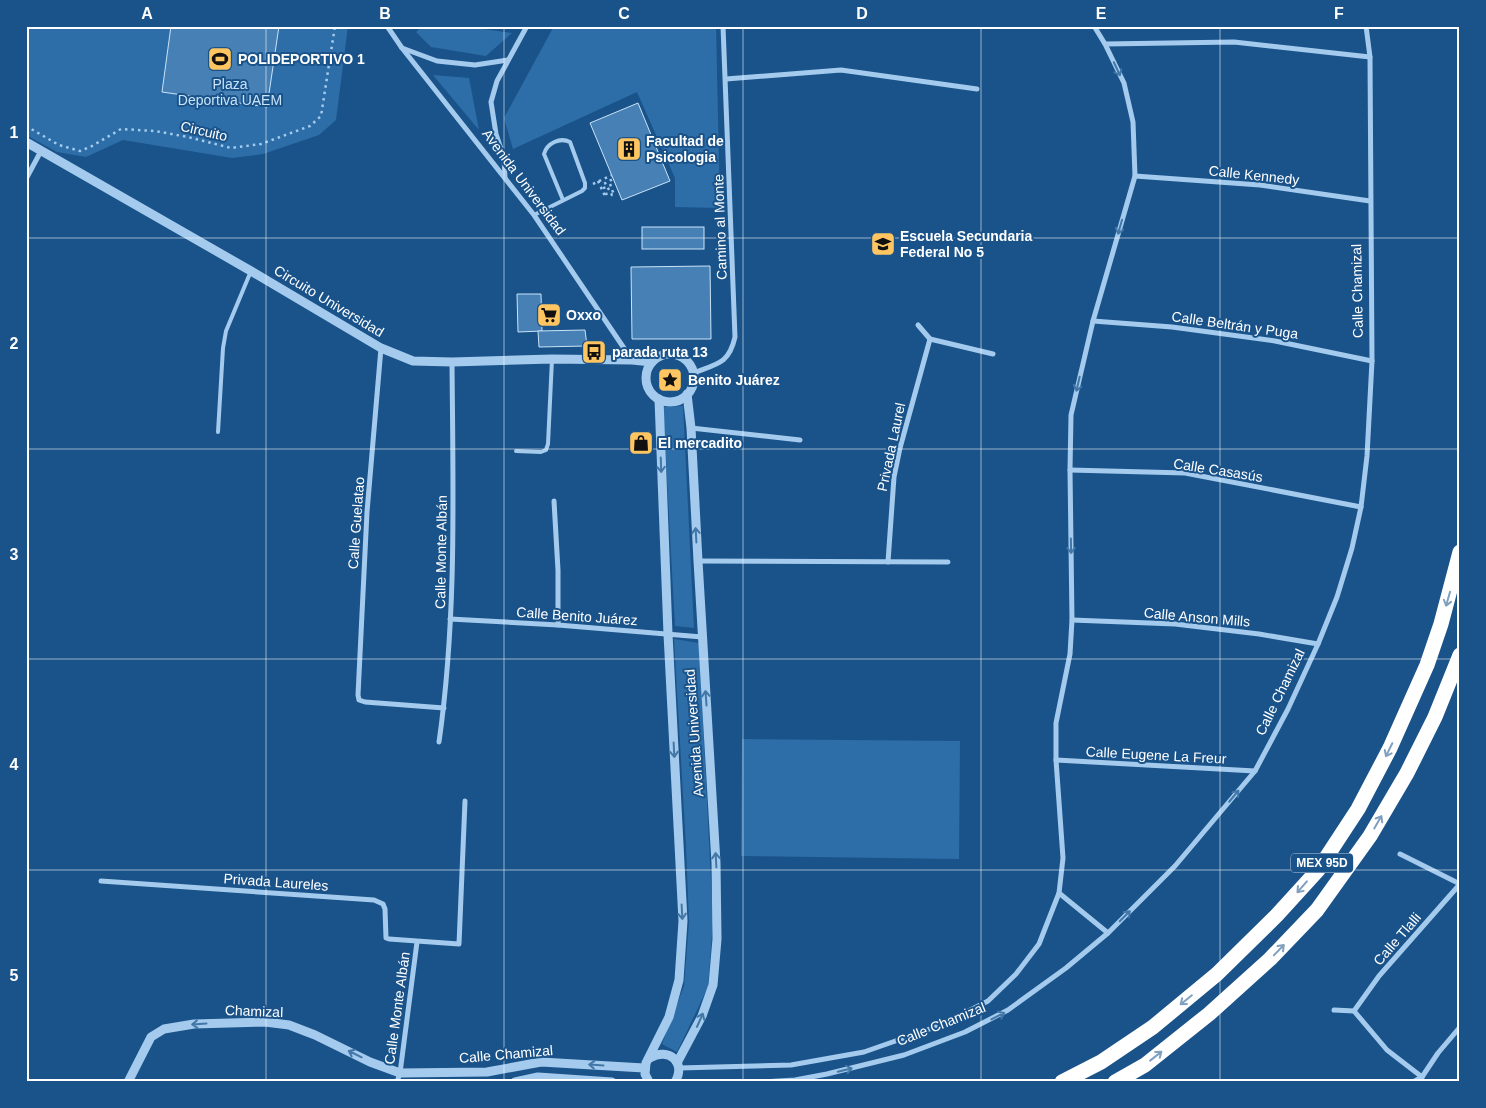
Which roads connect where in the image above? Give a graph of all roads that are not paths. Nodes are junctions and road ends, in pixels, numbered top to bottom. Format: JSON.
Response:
{"nodes":[{"id":1,"x":387,"y":26,"type":"edge"},
{"id":2,"x":527,"y":26,"type":"edge"},
{"id":3,"x":723,"y":26,"type":"edge"},
{"id":4,"x":1094,"y":26,"type":"edge"},
{"id":5,"x":1366,"y":26,"type":"edge"},
{"id":6,"x":1105,"y":44,"type":"junction"},
{"id":7,"x":402,"y":48,"type":"junction"},
{"id":8,"x":1370,"y":57,"type":"junction"},
{"id":9,"x":508,"y":60,"type":"junction"},
{"id":10,"x":726,"y":79,"type":"junction"},
{"id":11,"x":976,"y":89,"type":"dead end"},
{"id":12,"x":26,"y":142,"type":"edge"},
{"id":13,"x":41,"y":151,"type":"junction"},
{"id":14,"x":1135,"y":176,"type":"junction"},
{"id":15,"x":505,"y":178,"type":"junction"},
{"id":16,"x":26,"y":179,"type":"edge"},
{"id":17,"x":564,"y":200,"type":"junction"},
{"id":18,"x":1370,"y":201,"type":"junction"},
{"id":19,"x":534,"y":215,"type":"junction"},
{"id":20,"x":251,"y":271,"type":"junction"},
{"id":21,"x":1094,"y":322,"type":"junction"},
{"id":22,"x":918,"y":325,"type":"dead end"},
{"id":23,"x":930,"y":338,"type":"junction"},
{"id":24,"x":382,"y":348,"type":"junction"},
{"id":25,"x":993,"y":354,"type":"dead end"},
{"id":26,"x":552,"y":359,"type":"junction"},
{"id":27,"x":632,"y":360,"type":"junction"},
{"id":28,"x":1372,"y":361,"type":"junction"},
{"id":29,"x":452,"y":362,"type":"junction"},
{"id":30,"x":652,"y":362,"type":"junction"},
{"id":31,"x":693,"y":373,"type":"junction"},
{"id":32,"x":687,"y":394,"type":"junction"},
{"id":33,"x":659,"y":399,"type":"junction"},
{"id":34,"x":691,"y":428,"type":"junction"},
{"id":35,"x":218,"y":432,"type":"dead end"},
{"id":36,"x":800,"y":440,"type":"dead end"},
{"id":37,"x":516,"y":451,"type":"dead end"},
{"id":38,"x":1070,"y":470,"type":"junction"},
{"id":39,"x":554,"y":501,"type":"dead end"},
{"id":40,"x":1361,"y":507,"type":"junction"},
{"id":41,"x":1460,"y":552,"type":"edge"},
{"id":42,"x":698,"y":561,"type":"junction"},
{"id":43,"x":888,"y":562,"type":"junction"},
{"id":44,"x":948,"y":562,"type":"dead end"},
{"id":45,"x":450,"y":619,"type":"junction"},
{"id":46,"x":1072,"y":620,"type":"junction"},
{"id":47,"x":558,"y":625,"type":"junction"},
{"id":48,"x":668,"y":634,"type":"junction"},
{"id":49,"x":702,"y":637,"type":"junction"},
{"id":50,"x":1318,"y":644,"type":"junction"},
{"id":51,"x":1460,"y":655,"type":"edge"},
{"id":52,"x":444,"y":708,"type":"junction"},
{"id":53,"x":439,"y":742,"type":"dead end"},
{"id":54,"x":1056,"y":760,"type":"junction"},
{"id":55,"x":1255,"y":771,"type":"junction"},
{"id":56,"x":465,"y":801,"type":"dead end"},
{"id":57,"x":1400,"y":854,"type":"dead end"},
{"id":58,"x":101,"y":881,"type":"dead end"},
{"id":59,"x":1460,"y":884,"type":"edge"},
{"id":60,"x":1060,"y":893,"type":"junction"},
{"id":61,"x":1108,"y":933,"type":"junction"},
{"id":62,"x":417,"y":942,"type":"junction"},
{"id":63,"x":1334,"y":1010,"type":"dead end"},
{"id":64,"x":1354,"y":1011,"type":"junction"},
{"id":65,"x":1460,"y":1027,"type":"edge"},
{"id":66,"x":650,"y":1058,"type":"junction"},
{"id":67,"x":678,"y":1065,"type":"junction"},
{"id":68,"x":644,"y":1068,"type":"junction"},
{"id":69,"x":1422,"y":1077,"type":"junction"},
{"id":70,"x":398,"y":1078,"type":"edge"},
{"id":71,"x":128,"y":1082,"type":"edge"},
{"id":72,"x":515,"y":1082,"type":"edge"},
{"id":73,"x":612,"y":1082,"type":"edge"},
{"id":74,"x":648,"y":1082,"type":"edge"},
{"id":75,"x":675,"y":1082,"type":"edge"},
{"id":76,"x":762,"y":1082,"type":"edge"},
{"id":77,"x":1062,"y":1082,"type":"edge"},
{"id":78,"x":1115,"y":1082,"type":"edge"},
{"id":79,"x":1413,"y":1082,"type":"edge"}],
"edges":[{"from":1,"to":7,"type":"street","name":"Avenida Universidad"},
{"from":2,"to":9,"type":"street"},
{"from":3,"to":10,"type":"street","name":"Camino al Monte"},
{"from":4,"to":6,"type":"street","name":"Calle Chamizal"},
{"from":5,"to":8,"type":"street","name":"Calle Chamizal"},
{"from":6,"to":8,"type":"street"},
{"from":6,"to":14,"type":"street","name":"Calle Chamizal","one_way":true},
{"from":7,"to":9,"type":"street"},
{"from":7,"to":15,"type":"street","name":"Avenida Universidad"},
{"from":8,"to":18,"type":"street","name":"Calle Chamizal"},
{"from":9,"to":15,"type":"street"},
{"from":10,"to":11,"type":"street"},
{"from":10,"to":31,"type":"street","name":"Camino al Monte"},
{"from":12,"to":13,"type":"street","name":"Circuito Universidad"},
{"from":13,"to":16,"type":"street"},
{"from":13,"to":20,"type":"street","name":"Circuito Universidad"},
{"from":14,"to":18,"type":"street","name":"Calle Kennedy"},
{"from":14,"to":21,"type":"street","name":"Calle Chamizal","one_way":true},
{"from":15,"to":19,"type":"street","name":"Avenida Universidad"},
{"from":17,"to":17,"type":"lane"},
{"from":17,"to":19,"type":"lane"},
{"from":18,"to":28,"type":"street","name":"Calle Chamizal"},
{"from":19,"to":27,"type":"street","name":"Avenida Universidad"},
{"from":20,"to":24,"type":"street","name":"Circuito Universidad"},
{"from":20,"to":35,"type":"lane"},
{"from":21,"to":28,"type":"street","name":"Calle Beltrán y Puga"},
{"from":21,"to":38,"type":"street","name":"Calle Chamizal","one_way":true},
{"from":22,"to":23,"type":"street"},
{"from":23,"to":25,"type":"street"},
{"from":23,"to":43,"type":"street","name":"Privada Laurel"},
{"from":24,"to":29,"type":"street","name":"Circuito Universidad"},
{"from":24,"to":52,"type":"street","name":"Calle Guelatao"},
{"from":26,"to":27,"type":"street","name":"Circuito Universidad"},
{"from":26,"to":29,"type":"street","name":"Circuito Universidad"},
{"from":26,"to":37,"type":"lane"},
{"from":27,"to":30,"type":"street","name":"Circuito Universidad"},
{"from":28,"to":40,"type":"street","name":"Calle Chamizal"},
{"from":29,"to":45,"type":"street","name":"Calle Monte Albán"},
{"from":30,"to":31,"type":"street"},
{"from":30,"to":33,"type":"street"},
{"from":31,"to":32,"type":"street"},
{"from":32,"to":33,"type":"street"},
{"from":32,"to":34,"type":"street","name":"Avenida Universidad"},
{"from":33,"to":48,"type":"street","name":"Avenida Universidad","one_way":true},
{"from":34,"to":36,"type":"street"},
{"from":42,"to":34,"type":"street","name":"Avenida Universidad","one_way":true},
{"from":38,"to":40,"type":"street","name":"Calle Casasús"},
{"from":38,"to":46,"type":"street","name":"Calle Chamizal","one_way":true},
{"from":39,"to":47,"type":"street"},
{"from":40,"to":50,"type":"street","name":"Calle Chamizal"},
{"from":41,"to":77,"type":"highway","number":"MEX 95D","one_way":true},
{"from":42,"to":43,"type":"street"},
{"from":42,"to":49,"type":"street","name":"Avenida Universidad"},
{"from":43,"to":44,"type":"street"},
{"from":45,"to":47,"type":"street","name":"Calle Benito Juárez"},
{"from":45,"to":52,"type":"street","name":"Calle Monte Albán"},
{"from":46,"to":50,"type":"street","name":"Calle Anson Mills"},
{"from":46,"to":54,"type":"street","name":"Calle Chamizal"},
{"from":47,"to":48,"type":"street","name":"Calle Benito Juárez"},
{"from":48,"to":49,"type":"street","name":"Calle Benito Juárez"},
{"from":48,"to":66,"type":"street","name":"Avenida Universidad","one_way":true},
{"from":67,"to":49,"type":"street","name":"Avenida Universidad","one_way":true},
{"from":50,"to":55,"type":"street","name":"Calle Chamizal"},
{"from":78,"to":51,"type":"highway","number":"MEX 95D","one_way":true},
{"from":52,"to":53,"type":"street","name":"Calle Monte Albán"},
{"from":54,"to":55,"type":"street","name":"Calle Eugene La Freur"},
{"from":54,"to":60,"type":"street","name":"Calle Chamizal"},
{"from":61,"to":55,"type":"street","name":"Calle Chamizal","one_way":true},
{"from":56,"to":62,"type":"street","name":"Calle Monte Albán"},
{"from":57,"to":59,"type":"street"},
{"from":58,"to":62,"type":"street","name":"Privada Laureles"},
{"from":59,"to":64,"type":"street","name":"Calle Tlalli"},
{"from":60,"to":61,"type":"street"},
{"from":60,"to":67,"type":"street","name":"Calle Chamizal"},
{"from":76,"to":61,"type":"street","name":"Calle Chamizal","one_way":true},
{"from":62,"to":70,"type":"street","name":"Calle Monte Albán"},
{"from":63,"to":64,"type":"street"},
{"from":64,"to":69,"type":"street"},
{"from":65,"to":69,"type":"street"},
{"from":66,"to":67,"type":"street"},
{"from":66,"to":68,"type":"street","name":"Avenida Universidad"},
{"from":67,"to":75,"type":"street","name":"Avenida Universidad"},
{"from":68,"to":70,"type":"street","name":"Calle Chamizal","one_way":true},
{"from":68,"to":74,"type":"street"},
{"from":69,"to":79,"type":"street"},
{"from":70,"to":71,"type":"street","name":"Chamizal","one_way":true},
{"from":72,"to":73,"type":"street","name":"Calle Chamizal"}]}
